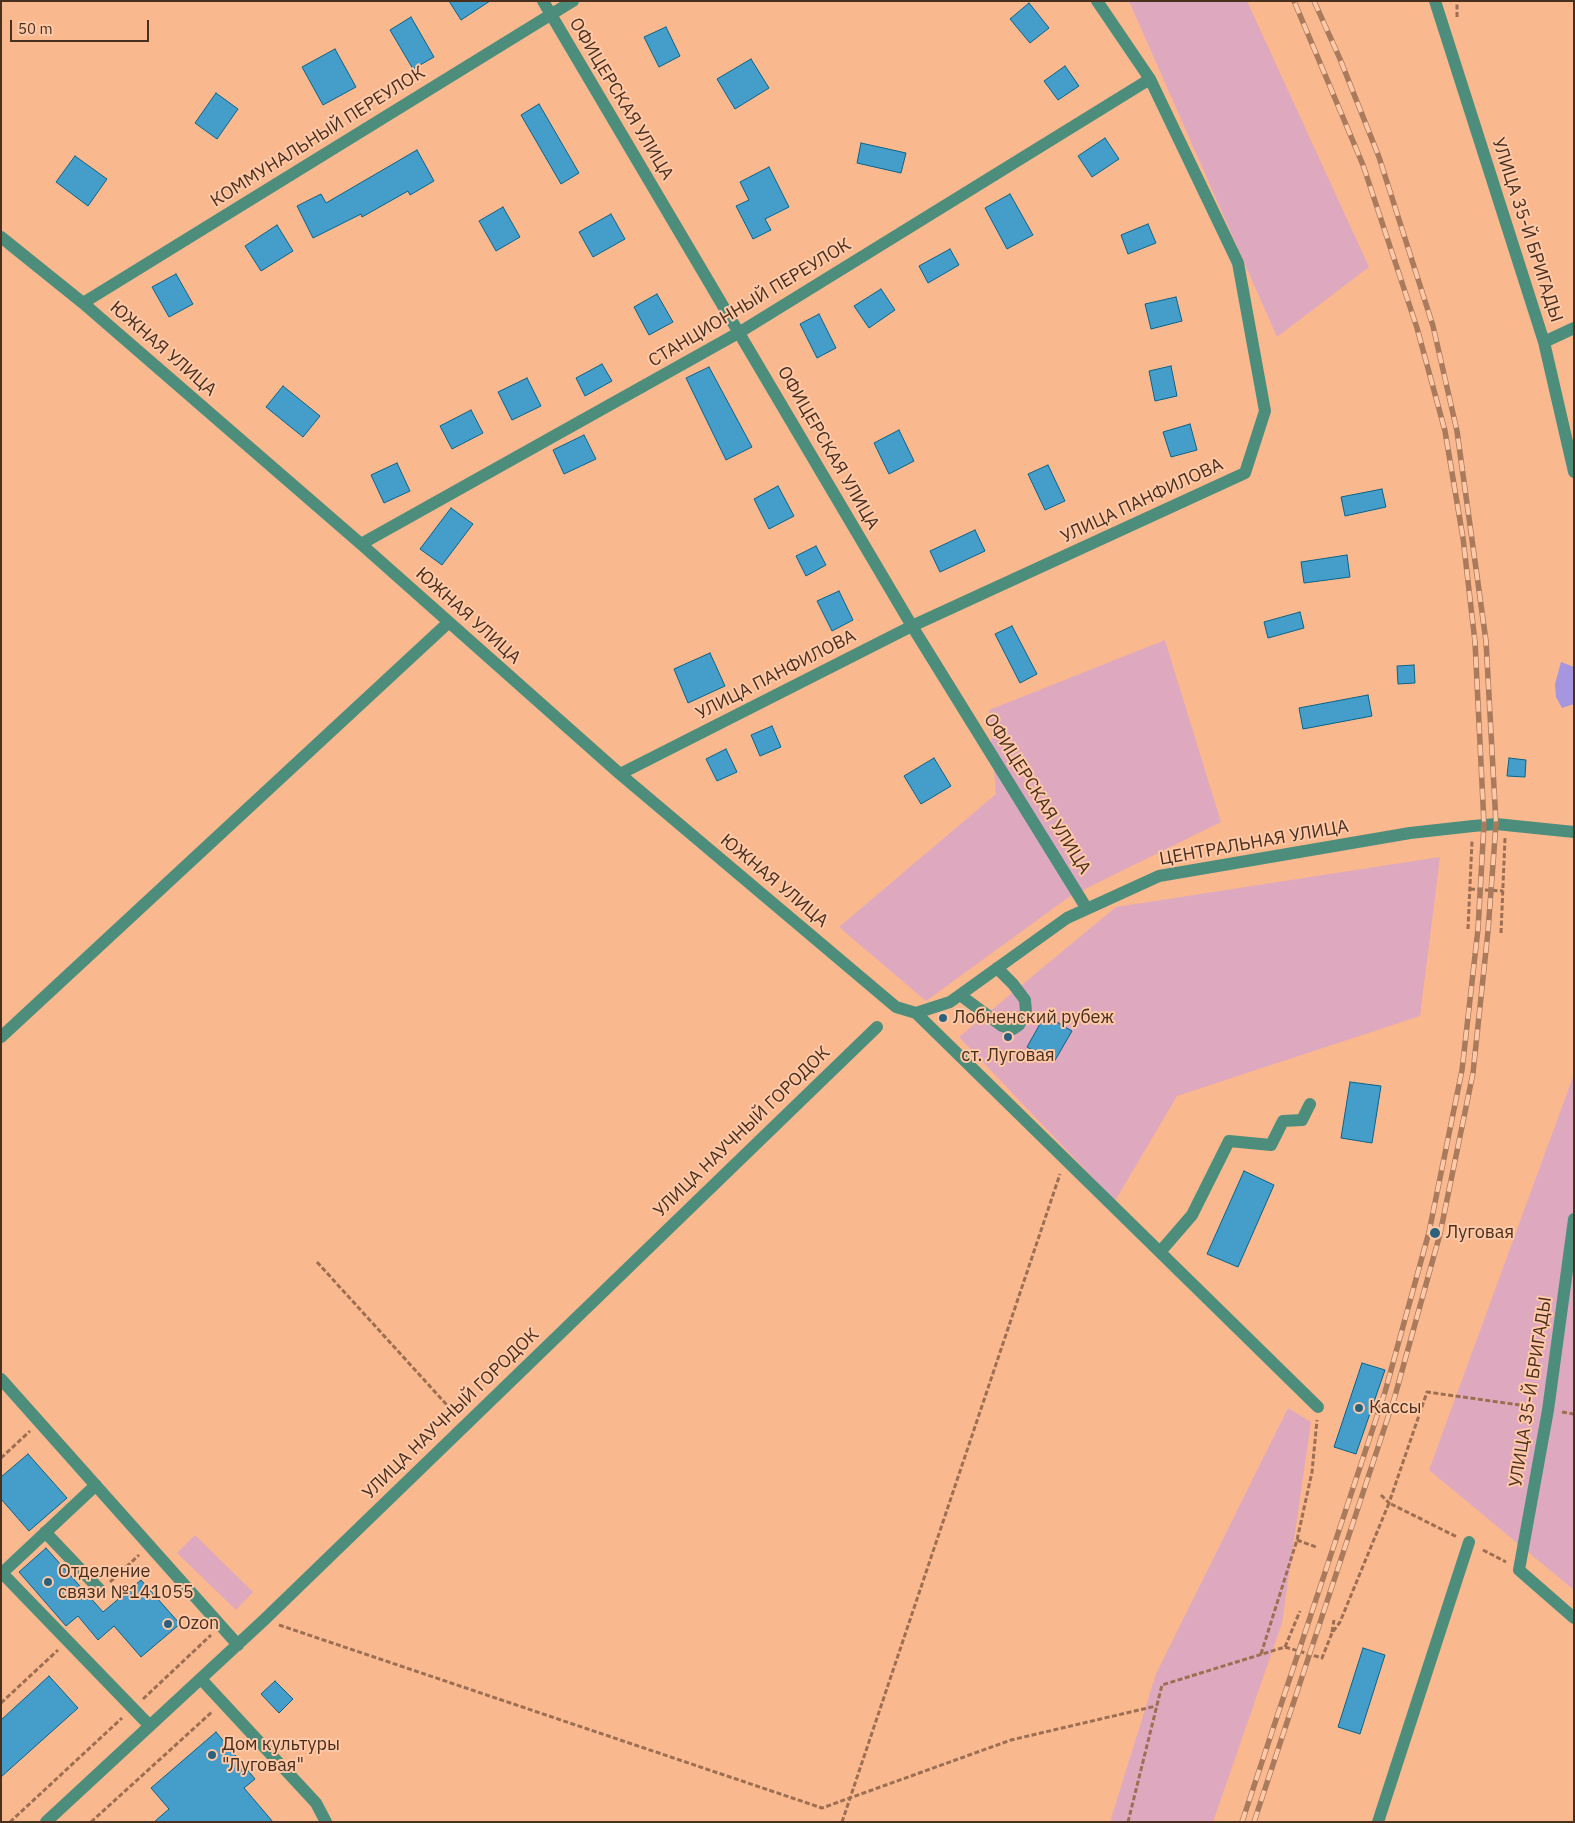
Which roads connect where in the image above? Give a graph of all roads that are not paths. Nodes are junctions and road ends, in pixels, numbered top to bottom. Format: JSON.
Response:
{"nodes":[{"id":1,"x":543,"y":1,"type":"edge"},
{"id":2,"x":573,"y":1,"type":"edge"},
{"id":3,"x":1097,"y":1,"type":"edge"},
{"id":4,"x":1435,"y":1,"type":"edge"},
{"id":5,"x":550,"y":14,"type":"junction"},
{"id":6,"x":1150,"y":79,"type":"junction"},
{"id":7,"x":1,"y":237,"type":"edge"},
{"id":8,"x":83,"y":303,"type":"junction"},
{"id":9,"x":1574,"y":328,"type":"edge"},
{"id":10,"x":740,"y":332,"type":"junction"},
{"id":11,"x":1544,"y":342,"type":"junction"},
{"id":12,"x":1574,"y":472,"type":"edge"},
{"id":13,"x":361,"y":544,"type":"junction"},
{"id":14,"x":449,"y":622,"type":"junction"},
{"id":15,"x":912,"y":626,"type":"junction"},
{"id":16,"x":620,"y":774,"type":"junction"},
{"id":17,"x":1574,"y":832,"type":"edge"},
{"id":18,"x":1087,"y":909,"type":"junction"},
{"id":19,"x":997,"y":968,"type":"junction"},
{"id":20,"x":960,"y":995,"type":"junction"},
{"id":21,"x":916,"y":1013,"type":"junction"},
{"id":22,"x":877,"y":1027,"type":"dead end"},
{"id":23,"x":1,"y":1037,"type":"edge"},
{"id":24,"x":1310,"y":1104,"type":"dead end"},
{"id":25,"x":1574,"y":1219,"type":"edge"},
{"id":26,"x":1160,"y":1252,"type":"junction"},
{"id":27,"x":1,"y":1379,"type":"edge"},
{"id":28,"x":1318,"y":1407,"type":"road end"},
{"id":29,"x":96,"y":1485,"type":"junction"},
{"id":30,"x":45,"y":1532,"type":"junction"},
{"id":31,"x":1469,"y":1542,"type":"road end"},
{"id":32,"x":1,"y":1572,"type":"edge"},
{"id":33,"x":101,"y":1590,"type":"road end"},
{"id":34,"x":1574,"y":1618,"type":"edge"},
{"id":35,"x":238,"y":1645,"type":"junction"},
{"id":36,"x":201,"y":1679,"type":"junction"},
{"id":37,"x":150,"y":1726,"type":"junction"},
{"id":38,"x":46,"y":1822,"type":"edge"},
{"id":39,"x":326,"y":1822,"type":"edge"},
{"id":40,"x":1378,"y":1822,"type":"edge"}],
"edges":[{"from":1,"to":5,"type":"street","name":"ОФИЦЕРСКАЯ УЛИЦА"},
{"from":2,"to":5,"type":"street","name":"КОММУНАЛЬНЫЙ ПЕРЕУЛОК"},
{"from":3,"to":6,"type":"street","name":"УЛИЦА ПАНФИЛОВА"},
{"from":4,"to":11,"type":"street","name":"УЛИЦА 35-Й БРИГАДЫ"},
{"from":5,"to":8,"type":"street","name":"КОММУНАЛЬНЫЙ ПЕРЕУЛОК"},
{"from":5,"to":10,"type":"street","name":"ОФИЦЕРСКАЯ УЛИЦА"},
{"from":6,"to":10,"type":"street","name":"СТАНЦИОННЫЙ ПЕРЕУЛОК"},
{"from":6,"to":15,"type":"street","name":"УЛИЦА ПАНФИЛОВА"},
{"from":7,"to":8,"type":"street","name":"ЮЖНАЯ УЛИЦА"},
{"from":8,"to":13,"type":"street","name":"ЮЖНАЯ УЛИЦА"},
{"from":9,"to":11,"type":"street"},
{"from":10,"to":13,"type":"street","name":"СТАНЦИОННЫЙ ПЕРЕУЛОК"},
{"from":10,"to":15,"type":"street","name":"ОФИЦЕРСКАЯ УЛИЦА"},
{"from":11,"to":12,"type":"street","name":"УЛИЦА 35-Й БРИГАДЫ"},
{"from":13,"to":14,"type":"street","name":"ЮЖНАЯ УЛИЦА"},
{"from":14,"to":16,"type":"street","name":"ЮЖНАЯ УЛИЦА"},
{"from":14,"to":23,"type":"street"},
{"from":15,"to":16,"type":"street","name":"УЛИЦА ПАНФИЛОВА"},
{"from":15,"to":18,"type":"street","name":"ОФИЦЕРСКАЯ УЛИЦА"},
{"from":16,"to":21,"type":"street","name":"ЮЖНАЯ УЛИЦА"},
{"from":17,"to":18,"type":"street","name":"ЦЕНТРАЛЬНАЯ УЛИЦА"},
{"from":18,"to":19,"type":"street","name":"ЦЕНТРАЛЬНАЯ УЛИЦА"},
{"from":19,"to":20,"type":"street","name":"ЦЕНТРАЛЬНАЯ УЛИЦА"},
{"from":19,"to":20,"type":"street"},
{"from":20,"to":21,"type":"street","name":"ЦЕНТРАЛЬНАЯ УЛИЦА"},
{"from":21,"to":26,"type":"street"},
{"from":22,"to":35,"type":"street","name":"УЛИЦА НАУЧНЫЙ ГОРОДОК"},
{"from":24,"to":26,"type":"street"},
{"from":25,"to":34,"type":"street","name":"УЛИЦА 35-Й БРИГАДЫ"},
{"from":26,"to":28,"type":"street"},
{"from":27,"to":29,"type":"street"},
{"from":29,"to":30,"type":"street"},
{"from":29,"to":35,"type":"street"},
{"from":30,"to":32,"type":"street"},
{"from":30,"to":33,"type":"street"},
{"from":31,"to":40,"type":"street"},
{"from":32,"to":37,"type":"street"},
{"from":35,"to":36,"type":"street","name":"УЛИЦА НАУЧНЫЙ ГОРОДОК"},
{"from":36,"to":37,"type":"street","name":"УЛИЦА НАУЧНЫЙ ГОРОДОК"},
{"from":36,"to":39,"type":"street"},
{"from":37,"to":38,"type":"street","name":"УЛИЦА НАУЧНЫЙ ГОРОДОК"}]}
